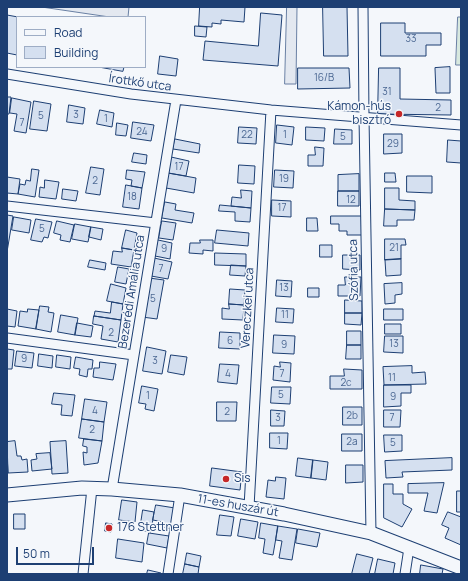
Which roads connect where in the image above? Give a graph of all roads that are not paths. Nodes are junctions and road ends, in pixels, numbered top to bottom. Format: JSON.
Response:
{"nodes":[{"id":1,"x":363,"y":7,"type":"edge"},
{"id":2,"x":7,"y":74,"type":"edge"},
{"id":3,"x":176,"y":100,"type":"junction"},
{"id":4,"x":271,"y":110,"type":"junction"},
{"id":5,"x":364,"y":117,"type":"junction"},
{"id":6,"x":461,"y":125,"type":"edge"},
{"id":7,"x":7,"y":206,"type":"edge"},
{"id":8,"x":156,"y":223,"type":"junction"},
{"id":9,"x":7,"y":338,"type":"edge"},
{"id":10,"x":134,"y":355,"type":"junction"},
{"id":11,"x":92,"y":488,"type":"junction"},
{"id":12,"x":112,"y":489,"type":"junction"},
{"id":13,"x":7,"y":495,"type":"edge"},
{"id":14,"x":180,"y":495,"type":"junction"},
{"id":15,"x":249,"y":507,"type":"junction"},
{"id":16,"x":371,"y":533,"type":"junction"},
{"id":17,"x":409,"y":548,"type":"junction"},
{"id":18,"x":461,"y":568,"type":"edge"},
{"id":19,"x":83,"y":574,"type":"edge"},
{"id":20,"x":168,"y":574,"type":"edge"},
{"id":21,"x":405,"y":574,"type":"edge"}],
"edges":[{"from":1,"to":5,"type":"street","name":"Szófia utca"},
{"from":2,"to":3,"type":"street","name":"Írottkő utca"},
{"from":3,"to":4,"type":"street","name":"Írottkő utca"},
{"from":3,"to":8,"type":"street","name":"Bezerédi Amália utca"},
{"from":4,"to":5,"type":"street","name":"Írottkő utca"},
{"from":4,"to":15,"type":"street","name":"Vereczkei utca"},
{"from":5,"to":6,"type":"street","name":"Írottkő utca"},
{"from":5,"to":16,"type":"street","name":"Szófia utca"},
{"from":7,"to":8,"type":"street"},
{"from":8,"to":10,"type":"street","name":"Bezerédi Amália utca"},
{"from":9,"to":10,"type":"street"},
{"from":10,"to":12,"type":"street","name":"Bezerédi Amália utca"},
{"from":11,"to":12,"type":"main road","name":"11-es huszár út"},
{"from":11,"to":13,"type":"main road","name":"11-es huszár út"},
{"from":11,"to":19,"type":"street"},
{"from":12,"to":14,"type":"main road","name":"11-es huszár út"},
{"from":14,"to":15,"type":"main road","name":"11-es huszár út"},
{"from":14,"to":20,"type":"street"},
{"from":15,"to":16,"type":"main road","name":"11-es huszár út"},
{"from":16,"to":17,"type":"main road","name":"11-es huszár út"},
{"from":17,"to":18,"type":"main road","name":"11-es huszár út"},
{"from":17,"to":21,"type":"street"}]}
